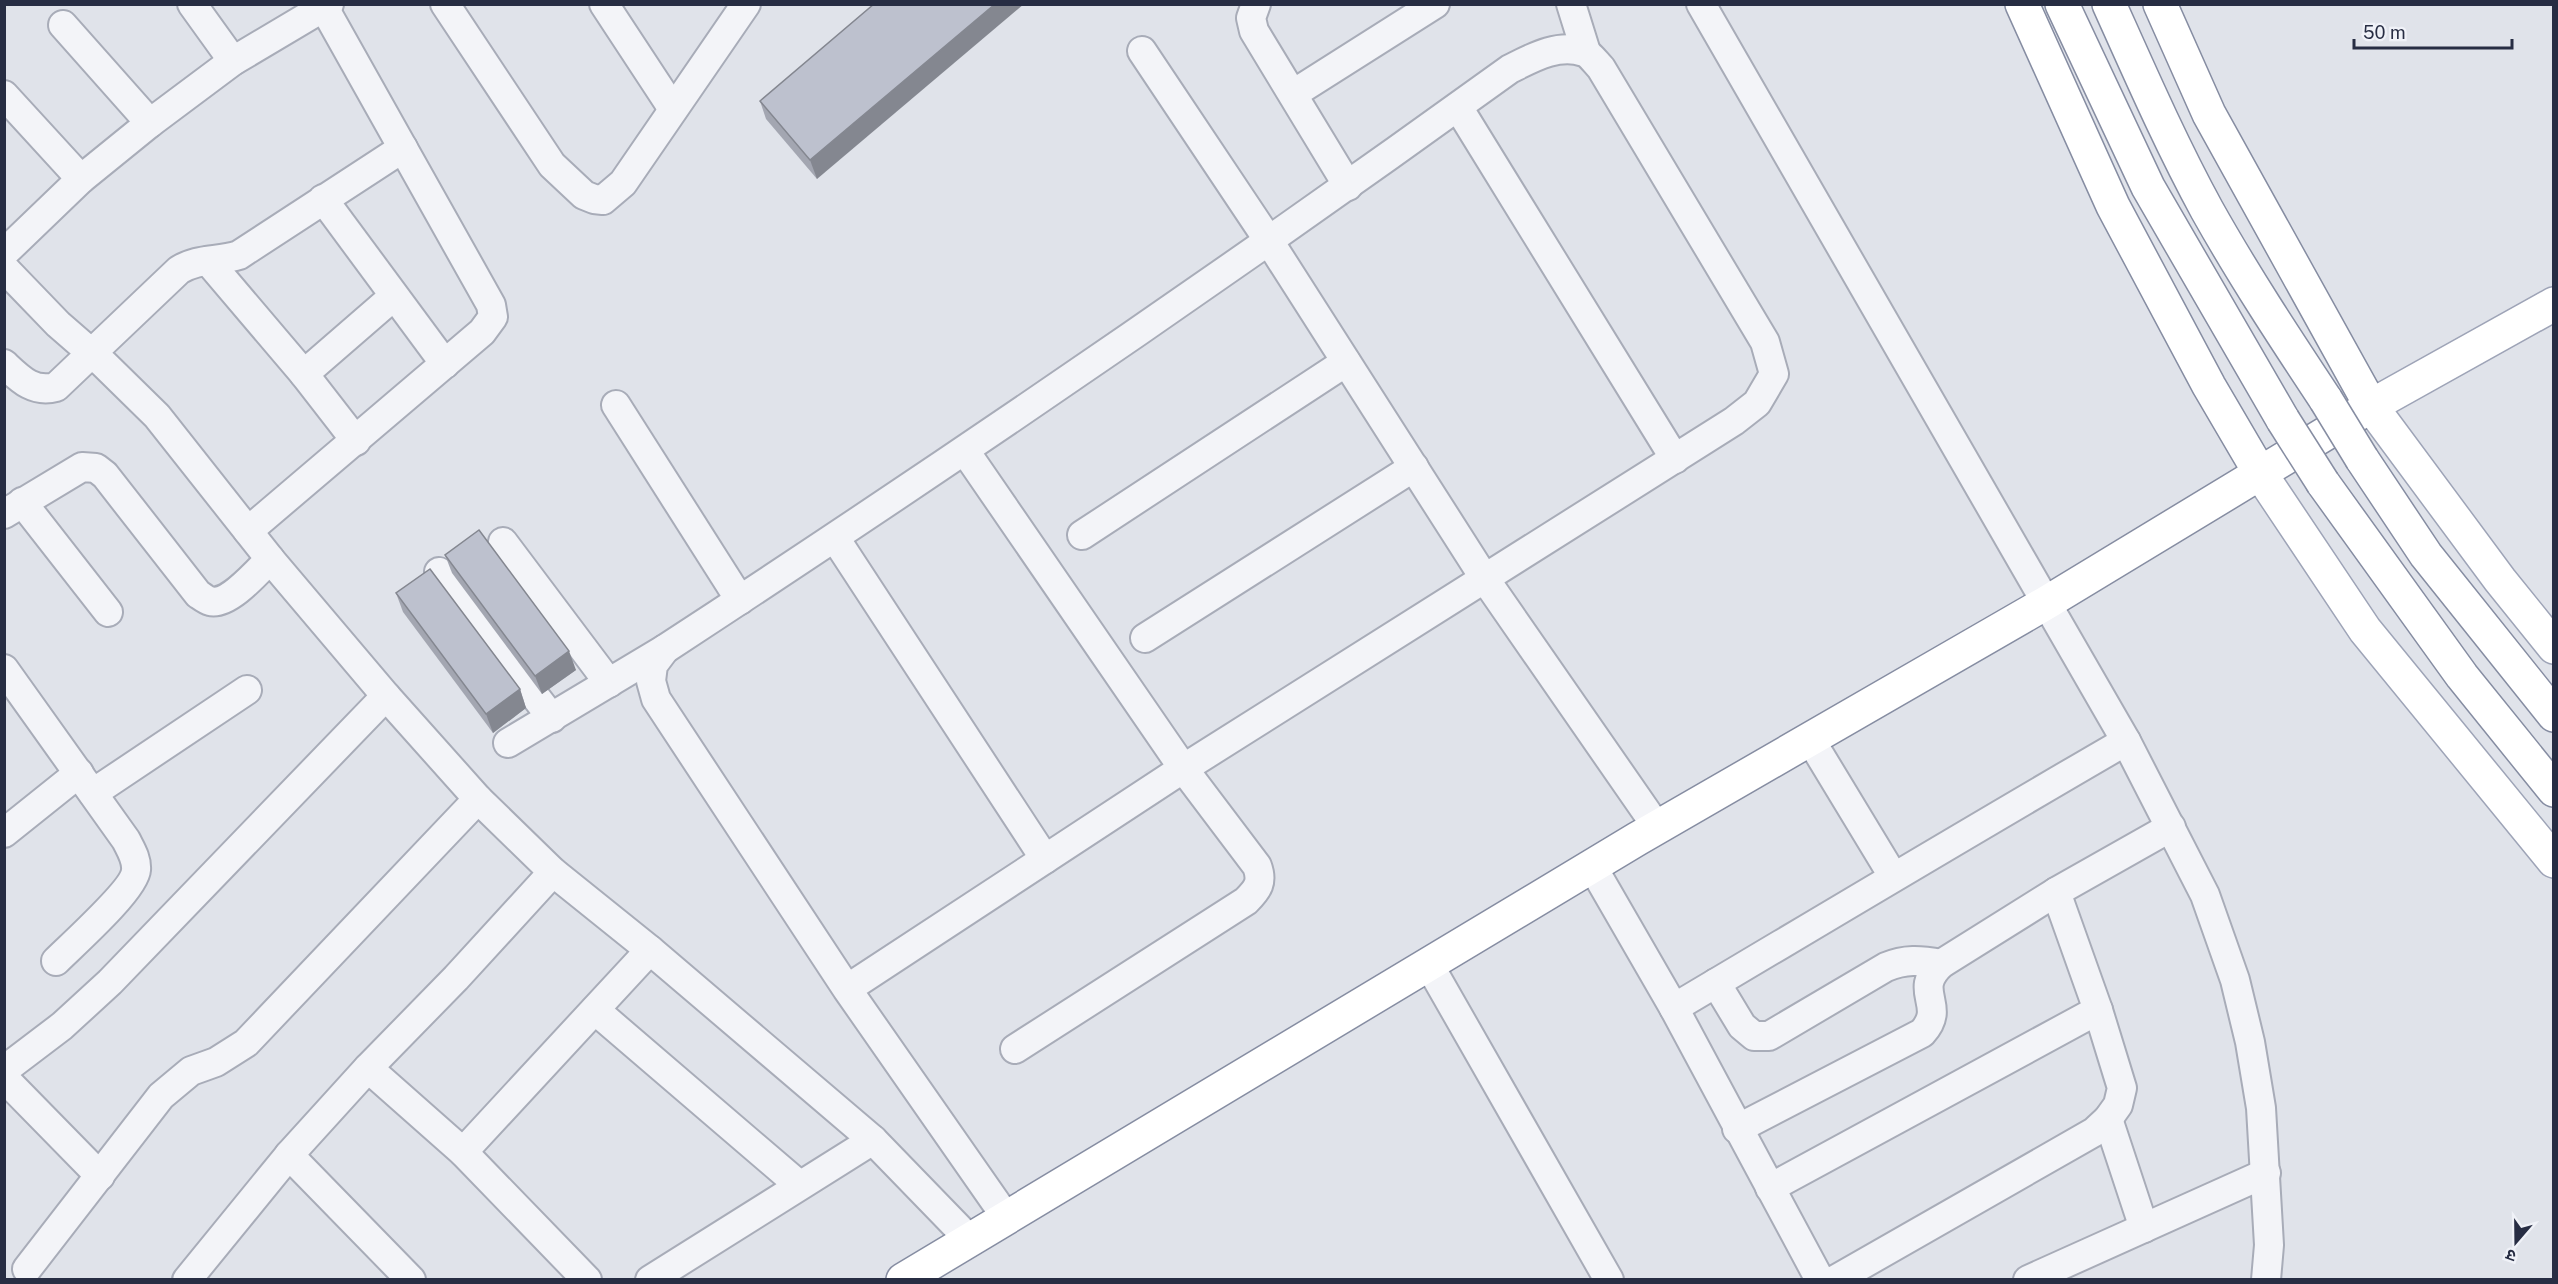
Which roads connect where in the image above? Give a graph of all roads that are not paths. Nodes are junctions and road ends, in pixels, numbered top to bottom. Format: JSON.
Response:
{"nodes":[{"id":1,"x":192,"y":4,"type":"edge"},
{"id":2,"x":445,"y":4,"type":"edge"},
{"id":3,"x":604,"y":4,"type":"edge"},
{"id":4,"x":746,"y":4,"type":"edge"},
{"id":5,"x":1256,"y":4,"type":"edge"},
{"id":6,"x":1435,"y":4,"type":"edge"},
{"id":7,"x":1571,"y":4,"type":"edge"},
{"id":8,"x":1701,"y":4,"type":"edge"},
{"id":9,"x":2022,"y":4,"type":"edge"},
{"id":10,"x":2062,"y":4,"type":"edge"},
{"id":11,"x":2109,"y":4,"type":"edge"},
{"id":12,"x":2160,"y":4,"type":"edge"},
{"id":13,"x":325,"y":6,"type":"edge"},
{"id":14,"x":63,"y":25,"type":"dead end"},
{"id":15,"x":1142,"y":51,"type":"dead end"},
{"id":16,"x":1586,"y":52,"type":"junction"},
{"id":17,"x":233,"y":62,"type":"junction"},
{"id":18,"x":1293,"y":94,"type":"junction"},
{"id":19,"x":4,"y":95,"type":"edge"},
{"id":20,"x":1458,"y":107,"type":"junction"},
{"id":21,"x":673,"y":109,"type":"junction"},
{"id":22,"x":150,"y":123,"type":"junction"},
{"id":23,"x":403,"y":148,"type":"junction"},
{"id":24,"x":81,"y":179,"type":"junction"},
{"id":25,"x":1348,"y":186,"type":"junction"},
{"id":26,"x":323,"y":199,"type":"junction"},
{"id":27,"x":1269,"y":241,"type":"junction"},
{"id":28,"x":4,"y":253,"type":"edge"},
{"id":29,"x":208,"y":261,"type":"junction"},
{"id":30,"x":4,"y":268,"type":"edge"},
{"id":31,"x":394,"y":296,"type":"junction"},
{"id":32,"x":2553,"y":304,"type":"edge"},
{"id":33,"x":91,"y":354,"type":"junction"},
{"id":34,"x":1346,"y":362,"type":"junction"},
{"id":35,"x":4,"y":364,"type":"edge"},
{"id":36,"x":445,"y":364,"type":"junction"},
{"id":37,"x":304,"y":374,"type":"junction"},
{"id":38,"x":616,"y":405,"type":"dead end"},
{"id":39,"x":2371,"y":406,"type":"junction"},
{"id":40,"x":356,"y":441,"type":"junction"},
{"id":41,"x":965,"y":451,"type":"junction"},
{"id":42,"x":1674,"y":459,"type":"junction"},
{"id":43,"x":1414,"y":467,"type":"junction"},
{"id":44,"x":2260,"y":473,"type":"junction"},
{"id":45,"x":14,"y":508,"type":"edge"},
{"id":46,"x":248,"y":531,"type":"junction"},
{"id":47,"x":1082,"y":535,"type":"dead end"},
{"id":48,"x":835,"y":538,"type":"junction"},
{"id":49,"x":502,"y":542,"type":"dead end"},
{"id":50,"x":270,"y":559,"type":"junction"},
{"id":51,"x":439,"y":573,"type":"dead end"},
{"id":52,"x":1485,"y":579,"type":"junction"},
{"id":53,"x":740,"y":600,"type":"junction"},
{"id":54,"x":2046,"y":603,"type":"junction"},
{"id":55,"x":108,"y":612,"type":"dead end"},
{"id":56,"x":1145,"y":638,"type":"dead end"},
{"id":57,"x":2553,"y":647,"type":"edge"},
{"id":58,"x":665,"y":649,"type":"junction"},
{"id":59,"x":6,"y":676,"type":"edge"},
{"id":60,"x":609,"y":683,"type":"junction"},
{"id":61,"x":247,"y":690,"type":"dead end"},
{"id":62,"x":386,"y":696,"type":"junction"},
{"id":63,"x":2553,"y":715,"type":"edge"},
{"id":64,"x":552,"y":718,"type":"junction"},
{"id":65,"x":1810,"y":739,"type":"junction"},
{"id":66,"x":2126,"y":741,"type":"junction"},
{"id":67,"x":508,"y":743,"type":"dead end"},
{"id":68,"x":1184,"y":768,"type":"junction"},
{"id":69,"x":86,"y":783,"type":"junction"},
{"id":70,"x":2553,"y":790,"type":"edge"},
{"id":71,"x":478,"y":799,"type":"junction"},
{"id":72,"x":1658,"y":827,"type":"junction"},
{"id":73,"x":2171,"y":827,"type":"junction"},
{"id":74,"x":4,"y":833,"type":"edge"},
{"id":75,"x":1045,"y":859,"type":"junction"},
{"id":76,"x":2553,"y":861,"type":"edge"},
{"id":77,"x":1592,"y":866,"type":"junction"},
{"id":78,"x":553,"y":872,"type":"junction"},
{"id":79,"x":1893,"y":876,"type":"junction"},
{"id":80,"x":2056,"y":892,"type":"junction"},
{"id":81,"x":650,"y":950,"type":"junction"},
{"id":82,"x":56,"y":961,"type":"dead end"},
{"id":83,"x":1428,"y":963,"type":"junction"},
{"id":84,"x":1941,"y":964,"type":"junction"},
{"id":85,"x":1716,"y":983,"type":"junction"},
{"id":86,"x":847,"y":989,"type":"junction"},
{"id":87,"x":1674,"y":1008,"type":"junction"},
{"id":88,"x":596,"y":1010,"type":"junction"},
{"id":89,"x":2098,"y":1010,"type":"junction"},
{"id":90,"x":1015,"y":1049,"type":"dead end"},
{"id":91,"x":368,"y":1068,"type":"junction"},
{"id":92,"x":4,"y":1070,"type":"edge"},
{"id":93,"x":4,"y":1078,"type":"edge"},
{"id":94,"x":2109,"y":1119,"type":"junction"},
{"id":95,"x":1737,"y":1129,"type":"junction"},
{"id":96,"x":873,"y":1140,"type":"junction"},
{"id":97,"x":463,"y":1152,"type":"junction"},
{"id":98,"x":289,"y":1155,"type":"junction"},
{"id":99,"x":2266,"y":1173,"type":"junction"},
{"id":100,"x":100,"y":1176,"type":"junction"},
{"id":101,"x":799,"y":1185,"type":"junction"},
{"id":102,"x":1770,"y":1188,"type":"junction"},
{"id":103,"x":1006,"y":1217,"type":"junction"},
{"id":104,"x":2144,"y":1228,"type":"junction"},
{"id":105,"x":970,"y":1240,"type":"junction"},
{"id":106,"x":27,"y":1269,"type":"dead end"},
{"id":107,"x":1817,"y":1277,"type":"edge"},
{"id":108,"x":187,"y":1280,"type":"edge"},
{"id":109,"x":411,"y":1280,"type":"edge"},
{"id":110,"x":587,"y":1280,"type":"edge"},
{"id":111,"x":650,"y":1280,"type":"edge"},
{"id":112,"x":903,"y":1280,"type":"edge"},
{"id":113,"x":1609,"y":1280,"type":"edge"},
{"id":114,"x":2028,"y":1280,"type":"edge"},
{"id":115,"x":2266,"y":1280,"type":"edge"}],
"edges":[{"from":1,"to":17,"type":"street"},
{"from":2,"to":21,"type":"street"},
{"from":3,"to":21,"type":"street"},
{"from":4,"to":21,"type":"street"},
{"from":5,"to":18,"type":"street"},
{"from":6,"to":18,"type":"street"},
{"from":7,"to":16,"type":"street"},
{"from":8,"to":54,"type":"street"},
{"from":9,"to":44,"type":"main road"},
{"from":10,"to":70,"type":"main road","bridge":true},
{"from":11,"to":63,"type":"main road","bridge":true},
{"from":12,"to":39,"type":"main road"},
{"from":13,"to":17,"type":"street"},
{"from":13,"to":23,"type":"street"},
{"from":14,"to":22,"type":"street"},
{"from":15,"to":27,"type":"street"},
{"from":16,"to":20,"type":"street"},
{"from":16,"to":42,"type":"street"},
{"from":17,"to":22,"type":"street"},
{"from":18,"to":25,"type":"street"},
{"from":19,"to":24,"type":"street"},
{"from":20,"to":25,"type":"street"},
{"from":20,"to":42,"type":"street"},
{"from":22,"to":24,"type":"street"},
{"from":23,"to":26,"type":"street"},
{"from":23,"to":36,"type":"street"},
{"from":24,"to":28,"type":"street"},
{"from":25,"to":27,"type":"street"},
{"from":26,"to":29,"type":"street"},
{"from":26,"to":31,"type":"street"},
{"from":27,"to":34,"type":"street"},
{"from":27,"to":41,"type":"street"},
{"from":29,"to":33,"type":"street"},
{"from":29,"to":37,"type":"street"},
{"from":30,"to":33,"type":"street"},
{"from":31,"to":36,"type":"street"},
{"from":31,"to":37,"type":"street"},
{"from":32,"to":39,"type":"main road"},
{"from":33,"to":35,"type":"street"},
{"from":33,"to":46,"type":"street"},
{"from":34,"to":43,"type":"street"},
{"from":34,"to":47,"type":"street"},
{"from":36,"to":40,"type":"street"},
{"from":37,"to":40,"type":"street"},
{"from":38,"to":53,"type":"street"},
{"from":39,"to":44,"type":"main road"},
{"from":39,"to":57,"type":"main road"},
{"from":40,"to":46,"type":"street"},
{"from":41,"to":48,"type":"street"},
{"from":41,"to":68,"type":"street"},
{"from":42,"to":52,"type":"street"},
{"from":43,"to":52,"type":"street"},
{"from":43,"to":56,"type":"street"},
{"from":44,"to":54,"type":"main road"},
{"from":44,"to":76,"type":"main road"},
{"from":45,"to":50,"type":"street"},
{"from":45,"to":55,"type":"street"},
{"from":46,"to":50,"type":"street"},
{"from":48,"to":53,"type":"street"},
{"from":48,"to":75,"type":"street"},
{"from":49,"to":60,"type":"street"},
{"from":50,"to":62,"type":"street"},
{"from":51,"to":64,"type":"street"},
{"from":52,"to":68,"type":"street"},
{"from":52,"to":72,"type":"street"},
{"from":53,"to":58,"type":"street"},
{"from":54,"to":65,"type":"main road"},
{"from":54,"to":66,"type":"street"},
{"from":58,"to":60,"type":"street"},
{"from":58,"to":86,"type":"street"},
{"from":59,"to":69,"type":"street"},
{"from":60,"to":64,"type":"street"},
{"from":61,"to":69,"type":"street"},
{"from":62,"to":71,"type":"street"},
{"from":62,"to":92,"type":"street"},
{"from":64,"to":67,"type":"street"},
{"from":65,"to":72,"type":"main road"},
{"from":65,"to":79,"type":"street"},
{"from":66,"to":73,"type":"street"},
{"from":66,"to":79,"type":"street"},
{"from":68,"to":75,"type":"street"},
{"from":68,"to":90,"type":"street"},
{"from":69,"to":74,"type":"street"},
{"from":69,"to":82,"type":"street"},
{"from":71,"to":78,"type":"street"},
{"from":71,"to":100,"type":"street"},
{"from":72,"to":77,"type":"main road"},
{"from":73,"to":80,"type":"street"},
{"from":73,"to":99,"type":"street"},
{"from":75,"to":86,"type":"street"},
{"from":77,"to":83,"type":"main road"},
{"from":77,"to":87,"type":"street"},
{"from":78,"to":81,"type":"street"},
{"from":78,"to":91,"type":"street"},
{"from":79,"to":85,"type":"street"},
{"from":80,"to":84,"type":"street"},
{"from":80,"to":89,"type":"street"},
{"from":81,"to":88,"type":"street"},
{"from":81,"to":96,"type":"street"},
{"from":83,"to":103,"type":"main road"},
{"from":83,"to":113,"type":"street"},
{"from":84,"to":85,"type":"street"},
{"from":84,"to":95,"type":"street"},
{"from":85,"to":87,"type":"street"},
{"from":86,"to":103,"type":"street"},
{"from":87,"to":95,"type":"street"},
{"from":88,"to":97,"type":"street"},
{"from":88,"to":101,"type":"street"},
{"from":89,"to":94,"type":"street"},
{"from":89,"to":102,"type":"street"},
{"from":91,"to":97,"type":"street"},
{"from":91,"to":98,"type":"street"},
{"from":93,"to":100,"type":"street"},
{"from":94,"to":104,"type":"street"},
{"from":94,"to":107,"type":"street"},
{"from":95,"to":102,"type":"street"},
{"from":96,"to":101,"type":"street"},
{"from":96,"to":105,"type":"street"},
{"from":97,"to":110,"type":"street"},
{"from":98,"to":108,"type":"street"},
{"from":98,"to":109,"type":"street"},
{"from":99,"to":104,"type":"street"},
{"from":99,"to":115,"type":"street"},
{"from":100,"to":106,"type":"street"},
{"from":101,"to":111,"type":"street"},
{"from":102,"to":107,"type":"street"},
{"from":103,"to":105,"type":"main road"},
{"from":104,"to":114,"type":"street"},
{"from":105,"to":112,"type":"main road"}]}
